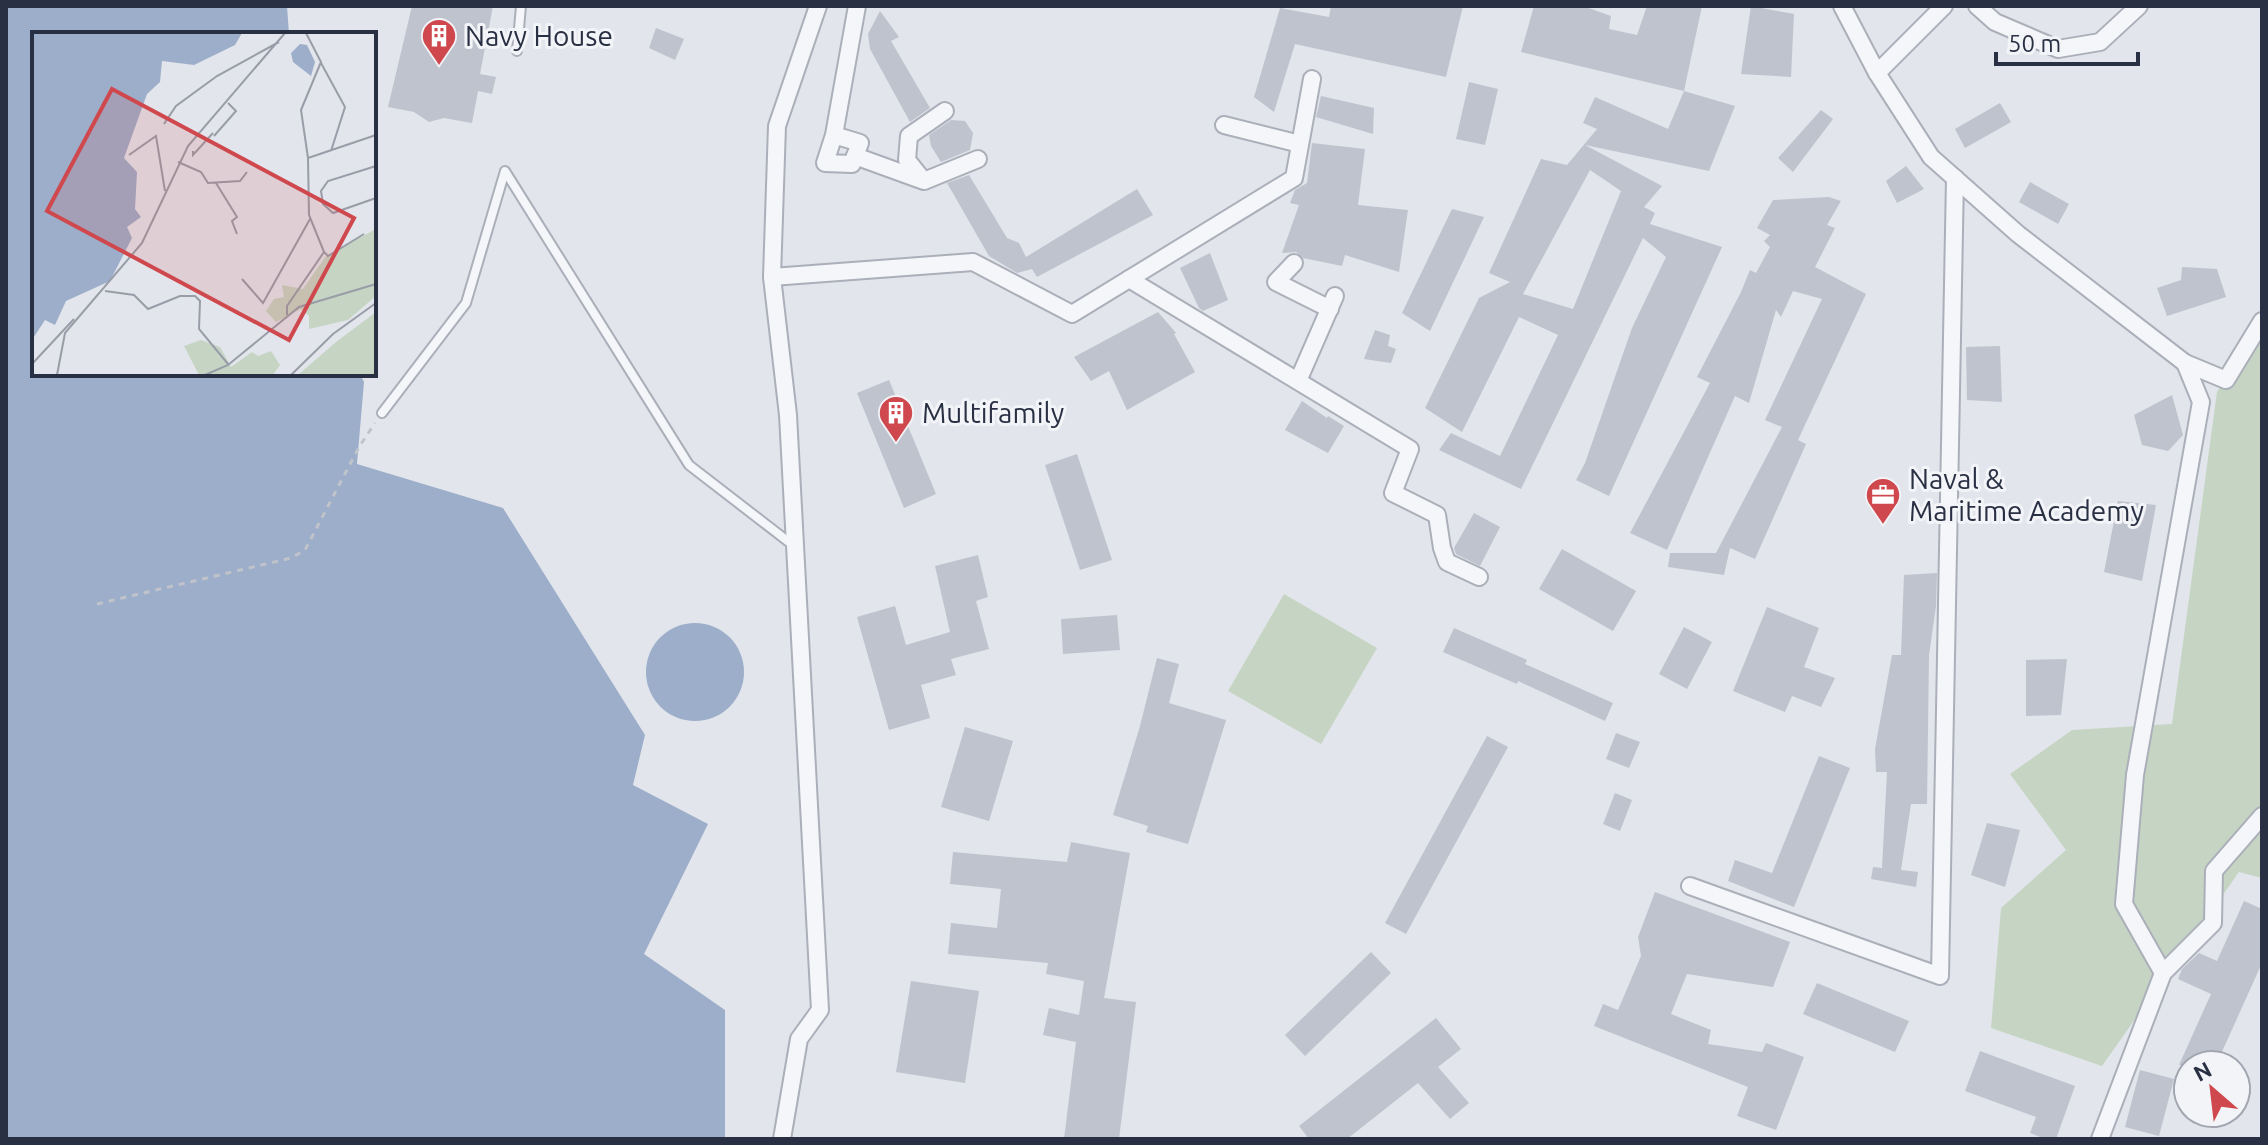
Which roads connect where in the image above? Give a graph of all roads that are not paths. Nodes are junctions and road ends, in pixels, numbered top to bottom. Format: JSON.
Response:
{"nodes":[{"id":1,"x":521,"y":6,"type":"edge"},
{"id":2,"x":818,"y":6,"type":"edge"},
{"id":3,"x":857,"y":6,"type":"edge"},
{"id":4,"x":1842,"y":6,"type":"edge"},
{"id":5,"x":1944,"y":6,"type":"edge"},
{"id":6,"x":1977,"y":6,"type":"edge"},
{"id":7,"x":2139,"y":6,"type":"edge"},
{"id":8,"x":517,"y":51,"type":"dead end"},
{"id":9,"x":1877,"y":73,"type":"junction"},
{"id":10,"x":1312,"y":79,"type":"dead end"},
{"id":11,"x":945,"y":111,"type":"dead end"},
{"id":12,"x":1224,"y":125,"type":"dead end"},
{"id":13,"x":834,"y":135,"type":"junction"},
{"id":14,"x":1300,"y":144,"type":"junction"},
{"id":15,"x":855,"y":156,"type":"junction"},
{"id":16,"x":978,"y":159,"type":"dead end"},
{"id":17,"x":1955,"y":178,"type":"junction"},
{"id":18,"x":924,"y":181,"type":"junction"},
{"id":19,"x":1294,"y":263,"type":"dead end"},
{"id":20,"x":772,"y":277,"type":"junction"},
{"id":21,"x":1129,"y":279,"type":"junction"},
{"id":22,"x":2262,"y":321,"type":"edge"},
{"id":23,"x":2185,"y":363,"type":"junction"},
{"id":24,"x":1298,"y":381,"type":"junction"},
{"id":25,"x":382,"y":413,"type":"road end"},
{"id":26,"x":794,"y":547,"type":"junction"},
{"id":27,"x":1479,"y":577,"type":"dead end"},
{"id":28,"x":2262,"y":816,"type":"edge"},
{"id":29,"x":1690,"y":886,"type":"dead end"},
{"id":30,"x":2163,"y":973,"type":"junction"},
{"id":31,"x":782,"y":1139,"type":"edge"},
{"id":32,"x":2100,"y":1139,"type":"edge"}],
"edges":[{"from":1,"to":8,"type":"lane"},
{"from":2,"to":20,"type":"street"},
{"from":3,"to":13,"type":"street"},
{"from":4,"to":9,"type":"street"},
{"from":5,"to":9,"type":"street"},
{"from":6,"to":7,"type":"street"},
{"from":9,"to":17,"type":"street"},
{"from":10,"to":14,"type":"street"},
{"from":11,"to":18,"type":"street"},
{"from":12,"to":14,"type":"street"},
{"from":13,"to":15,"type":"street"},
{"from":13,"to":15,"type":"street"},
{"from":14,"to":21,"type":"street"},
{"from":15,"to":18,"type":"street"},
{"from":16,"to":18,"type":"street"},
{"from":17,"to":23,"type":"street"},
{"from":17,"to":29,"type":"street"},
{"from":19,"to":24,"type":"street"},
{"from":20,"to":21,"type":"street"},
{"from":20,"to":26,"type":"street"},
{"from":21,"to":24,"type":"street"},
{"from":22,"to":23,"type":"street"},
{"from":23,"to":30,"type":"street"},
{"from":24,"to":27,"type":"street"},
{"from":25,"to":26,"type":"lane"},
{"from":26,"to":31,"type":"street"},
{"from":28,"to":30,"type":"street"},
{"from":30,"to":32,"type":"street"}]}
